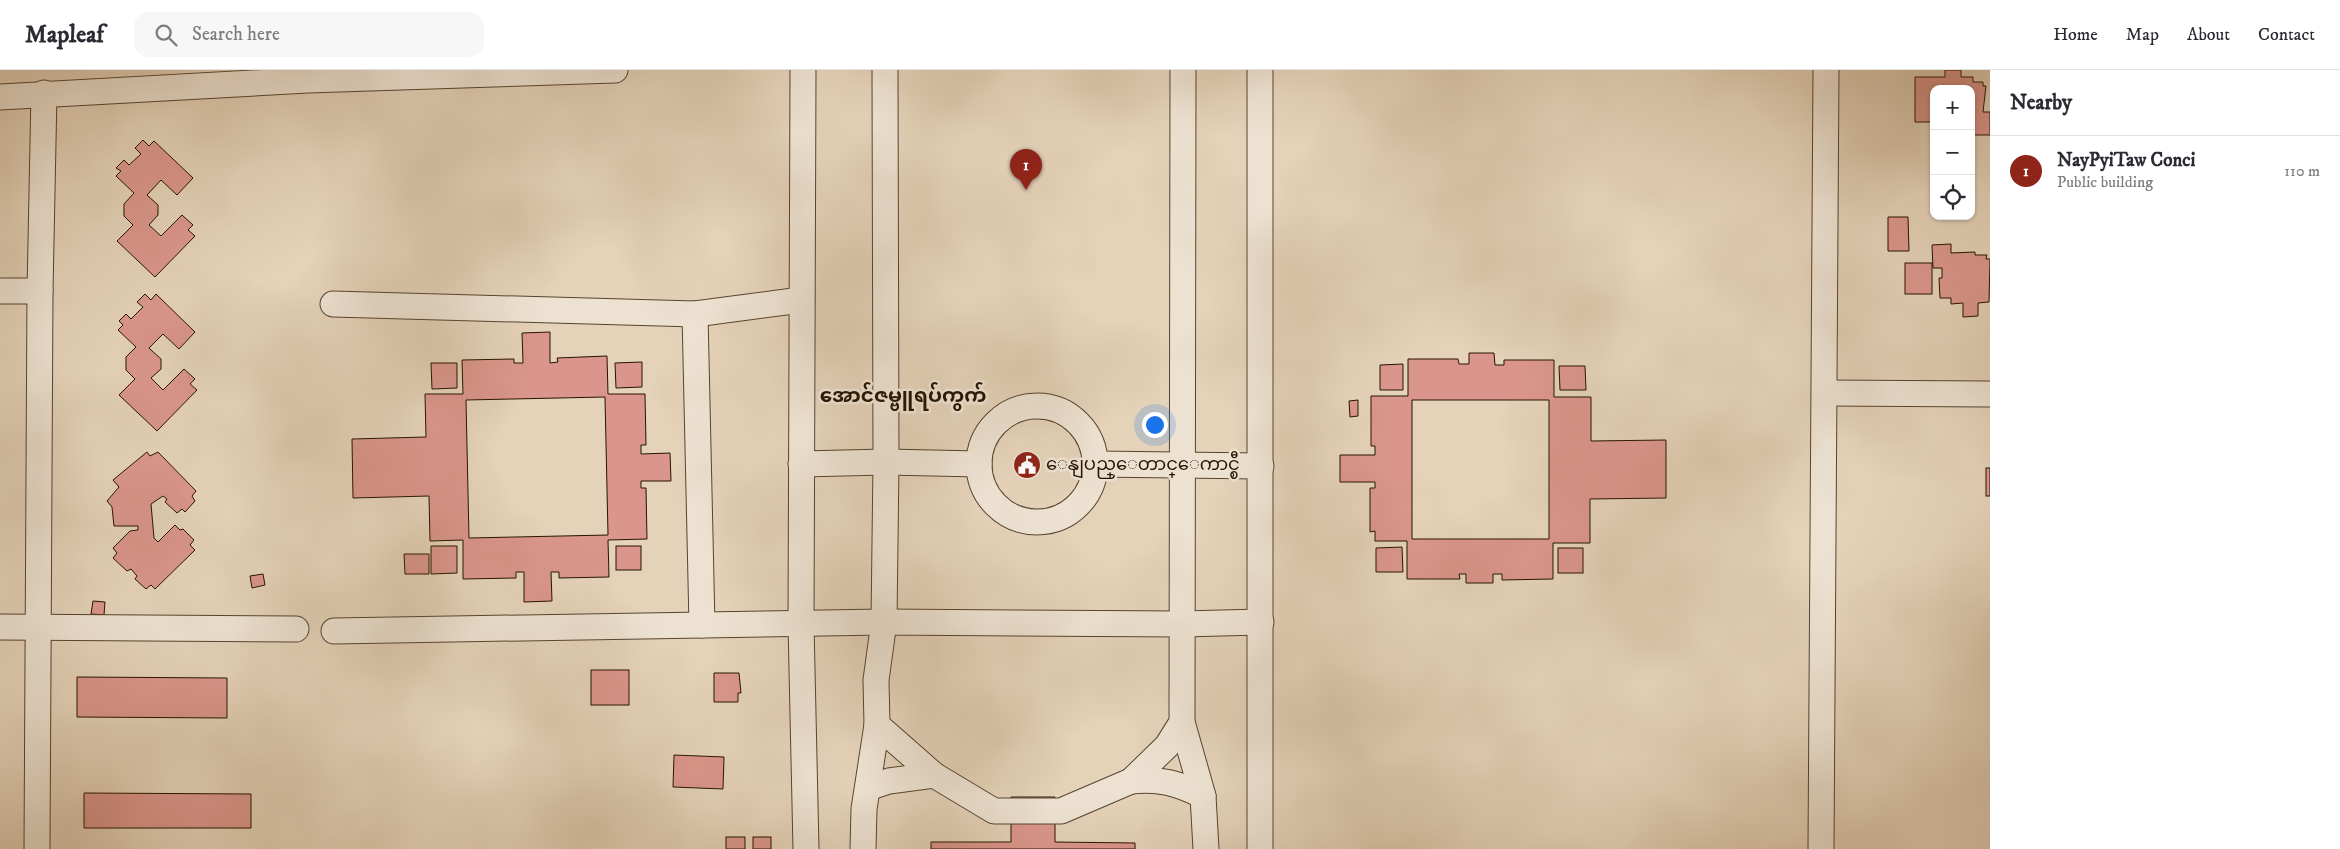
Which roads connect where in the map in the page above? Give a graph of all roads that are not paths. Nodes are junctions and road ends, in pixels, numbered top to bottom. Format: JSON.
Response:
{"nodes":[{"id":1,"x":615,"y":70,"type":"edge"},
{"id":2,"x":803,"y":70,"type":"edge"},
{"id":3,"x":885,"y":70,"type":"edge"},
{"id":4,"x":1183,"y":70,"type":"edge"},
{"id":5,"x":1260,"y":70,"type":"edge"},
{"id":6,"x":1826,"y":70,"type":"edge"},
{"id":7,"x":44,"y":93,"type":"junction"},
{"id":8,"x":0,"y":98,"type":"edge"},
{"id":9,"x":40,"y":290,"type":"junction"},
{"id":10,"x":0,"y":291,"type":"edge"},
{"id":11,"x":801,"y":300,"type":"junction"},
{"id":12,"x":333,"y":304,"type":"dead end"},
{"id":13,"x":695,"y":314,"type":"junction"},
{"id":14,"x":1826,"y":392,"type":"junction"},
{"id":15,"x":1990,"y":394,"type":"edge"},
{"id":16,"x":886,"y":462,"type":"junction"},
{"id":17,"x":801,"y":464,"type":"junction"},
{"id":18,"x":978,"y":464,"type":"junction"},
{"id":19,"x":1095,"y":464,"type":"junction"},
{"id":20,"x":1182,"y":466,"type":"junction"},
{"id":21,"x":1261,"y":466,"type":"junction"},
{"id":22,"x":884,"y":622,"type":"junction"},
{"id":23,"x":1261,"y":622,"type":"junction"},
{"id":24,"x":801,"y":624,"type":"junction"},
{"id":25,"x":1182,"y":624,"type":"junction"},
{"id":26,"x":702,"y":625,"type":"junction"},
{"id":27,"x":0,"y":628,"type":"edge"},
{"id":28,"x":38,"y":628,"type":"junction"},
{"id":29,"x":296,"y":629,"type":"dead end"},
{"id":30,"x":334,"y":631,"type":"dead end"},
{"id":31,"x":1182,"y":722,"type":"junction"},
{"id":32,"x":876,"y":725,"type":"junction"},
{"id":33,"x":934,"y":775,"type":"junction"},
{"id":34,"x":1131,"y":781,"type":"junction"},
{"id":35,"x":868,"y":788,"type":"junction"},
{"id":36,"x":1203,"y":796,"type":"junction"},
{"id":37,"x":37,"y":849,"type":"edge"},
{"id":38,"x":806,"y":849,"type":"edge"},
{"id":39,"x":863,"y":849,"type":"edge"},
{"id":40,"x":1206,"y":849,"type":"edge"},
{"id":41,"x":1260,"y":849,"type":"edge"},
{"id":42,"x":1821,"y":849,"type":"edge"}],
"edges":[{"from":1,"to":7,"type":"street"},
{"from":2,"to":11,"type":"street"},
{"from":3,"to":16,"type":"street"},
{"from":4,"to":20,"type":"street"},
{"from":5,"to":21,"type":"street"},
{"from":6,"to":14,"type":"street"},
{"from":7,"to":8,"type":"street"},
{"from":7,"to":9,"type":"street"},
{"from":9,"to":10,"type":"street"},
{"from":9,"to":28,"type":"street"},
{"from":11,"to":13,"type":"street"},
{"from":11,"to":17,"type":"street"},
{"from":12,"to":13,"type":"street"},
{"from":13,"to":26,"type":"street"},
{"from":14,"to":15,"type":"street"},
{"from":14,"to":42,"type":"street"},
{"from":16,"to":17,"type":"street"},
{"from":16,"to":18,"type":"street"},
{"from":16,"to":22,"type":"street"},
{"from":17,"to":24,"type":"street"},
{"from":18,"to":19,"type":"street"},
{"from":18,"to":19,"type":"street"},
{"from":19,"to":20,"type":"street"},
{"from":20,"to":21,"type":"street"},
{"from":20,"to":25,"type":"street"},
{"from":21,"to":23,"type":"street"},
{"from":22,"to":24,"type":"street"},
{"from":22,"to":25,"type":"street"},
{"from":22,"to":32,"type":"street"},
{"from":23,"to":25,"type":"street"},
{"from":23,"to":41,"type":"street"},
{"from":24,"to":26,"type":"street"},
{"from":24,"to":38,"type":"street"},
{"from":25,"to":31,"type":"street"},
{"from":26,"to":30,"type":"street"},
{"from":27,"to":28,"type":"street"},
{"from":28,"to":29,"type":"street"},
{"from":28,"to":37,"type":"street"},
{"from":31,"to":34,"type":"street"},
{"from":31,"to":36,"type":"street"},
{"from":32,"to":33,"type":"street"},
{"from":32,"to":35,"type":"street"},
{"from":33,"to":34,"type":"street"},
{"from":33,"to":35,"type":"street"},
{"from":34,"to":36,"type":"street"},
{"from":35,"to":39,"type":"street"},
{"from":36,"to":40,"type":"street"}]}
